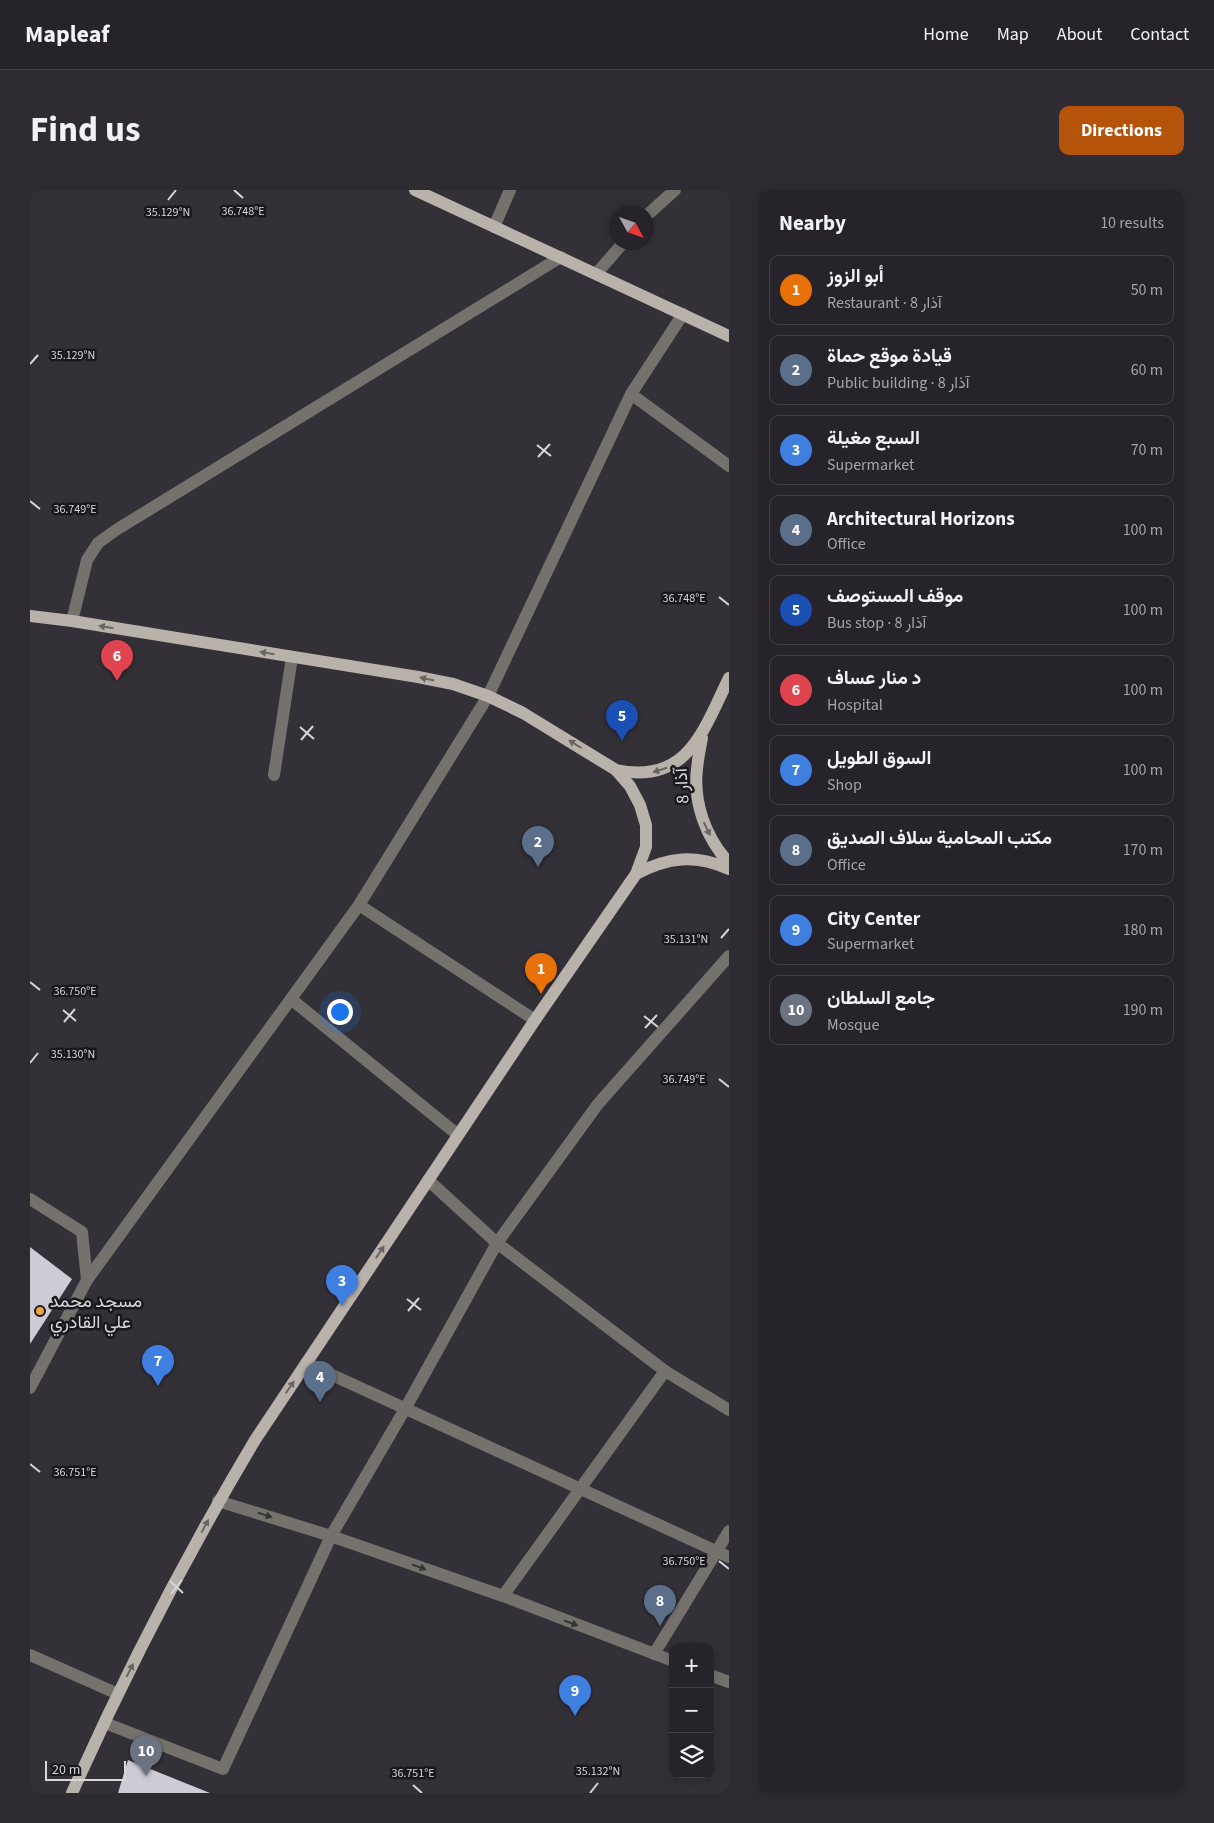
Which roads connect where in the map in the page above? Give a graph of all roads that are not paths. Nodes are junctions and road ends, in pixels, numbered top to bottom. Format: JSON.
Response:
{"nodes":[{"id":1,"x":415,"y":190,"type":"edge"},
{"id":2,"x":510,"y":190,"type":"edge"},
{"id":3,"x":675,"y":190,"type":"edge"},
{"id":4,"x":654,"y":209,"type":"edge"},
{"id":5,"x":494,"y":226,"type":"junction"},
{"id":6,"x":617,"y":250,"type":"edge"},
{"id":7,"x":560,"y":258,"type":"junction"},
{"id":8,"x":596,"y":274,"type":"junction"},
{"id":9,"x":683,"y":314,"type":"junction"},
{"id":10,"x":729,"y":336,"type":"edge"},
{"id":11,"x":631,"y":394,"type":"junction"},
{"id":12,"x":729,"y":466,"type":"edge"},
{"id":13,"x":30,"y":616,"type":"edge"},
{"id":14,"x":72,"y":621,"type":"junction"},
{"id":15,"x":292,"y":657,"type":"junction"},
{"id":16,"x":729,"y":678,"type":"edge"},
{"id":17,"x":488,"y":696,"type":"junction"},
{"id":18,"x":703,"y":730,"type":"junction"},
{"id":19,"x":616,"y":770,"type":"junction"},
{"id":20,"x":274,"y":775,"type":"dead end"},
{"id":21,"x":729,"y":863,"type":"edge"},
{"id":22,"x":729,"y":869,"type":"edge"},
{"id":23,"x":636,"y":874,"type":"junction"},
{"id":24,"x":359,"y":905,"type":"junction"},
{"id":25,"x":729,"y":956,"type":"edge"},
{"id":26,"x":291,"y":999,"type":"junction"},
{"id":27,"x":535,"y":1020,"type":"junction"},
{"id":28,"x":458,"y":1135,"type":"junction"},
{"id":29,"x":428,"y":1180,"type":"junction"},
{"id":30,"x":30,"y":1199,"type":"edge"},
{"id":31,"x":497,"y":1243,"type":"junction"},
{"id":32,"x":87,"y":1280,"type":"junction"},
{"id":33,"x":306,"y":1362,"type":"junction"},
{"id":34,"x":665,"y":1371,"type":"junction"},
{"id":35,"x":30,"y":1388,"type":"edge"},
{"id":36,"x":406,"y":1409,"type":"junction"},
{"id":37,"x":729,"y":1410,"type":"edge"},
{"id":38,"x":580,"y":1489,"type":"junction"},
{"id":39,"x":218,"y":1501,"type":"junction"},
{"id":40,"x":729,"y":1531,"type":"edge"},
{"id":41,"x":331,"y":1536,"type":"junction"},
{"id":42,"x":716,"y":1551,"type":"junction"},
{"id":43,"x":729,"y":1558,"type":"edge"},
{"id":44,"x":503,"y":1596,"type":"junction"},
{"id":45,"x":654,"y":1654,"type":"junction"},
{"id":46,"x":30,"y":1655,"type":"edge"},
{"id":47,"x":669,"y":1660,"type":"edge"},
{"id":48,"x":714,"y":1676,"type":"edge"},
{"id":49,"x":729,"y":1682,"type":"edge"},
{"id":50,"x":118,"y":1694,"type":"junction"},
{"id":51,"x":104,"y":1723,"type":"junction"},
{"id":52,"x":72,"y":1793,"type":"edge"}],
"edges":[{"from":1,"to":5,"type":"main road"},
{"from":2,"to":5,"type":"street"},
{"from":3,"to":4,"type":"street"},
{"from":5,"to":7,"type":"main road"},
{"from":6,"to":8,"type":"street"},
{"from":7,"to":8,"type":"main road"},
{"from":7,"to":14,"type":"street"},
{"from":8,"to":9,"type":"main road"},
{"from":9,"to":10,"type":"main road"},
{"from":9,"to":11,"type":"street"},
{"from":11,"to":12,"type":"street"},
{"from":11,"to":17,"type":"street"},
{"from":13,"to":14,"type":"main road"},
{"from":15,"to":14,"type":"main road","one_way":true},
{"from":17,"to":15,"type":"main road","one_way":true},
{"from":15,"to":20,"type":"street"},
{"from":16,"to":18,"type":"main road"},
{"from":19,"to":17,"type":"main road","one_way":true},
{"from":17,"to":24,"type":"street"},
{"from":18,"to":19,"type":"main road","one_way":true},
{"from":18,"to":21,"type":"main road","name":"8 آذار","one_way":true},
{"from":19,"to":23,"type":"main road"},
{"from":22,"to":23,"type":"main road"},
{"from":23,"to":27,"type":"main road"},
{"from":24,"to":26,"type":"street"},
{"from":24,"to":27,"type":"street"},
{"from":25,"to":31,"type":"street"},
{"from":26,"to":28,"type":"street"},
{"from":26,"to":32,"type":"street"},
{"from":27,"to":28,"type":"main road"},
{"from":28,"to":29,"type":"main road"},
{"from":29,"to":31,"type":"street"},
{"from":33,"to":29,"type":"main road","one_way":true},
{"from":30,"to":32,"type":"street"},
{"from":31,"to":34,"type":"street"},
{"from":31,"to":36,"type":"street"},
{"from":32,"to":35,"type":"street"},
{"from":33,"to":36,"type":"street"},
{"from":39,"to":33,"type":"main road","one_way":true},
{"from":34,"to":37,"type":"street"},
{"from":34,"to":38,"type":"street"},
{"from":36,"to":38,"type":"street"},
{"from":36,"to":41,"type":"street"},
{"from":38,"to":42,"type":"street"},
{"from":38,"to":44,"type":"street"},
{"from":39,"to":41,"type":"street","one_way":true},
{"from":50,"to":39,"type":"main road","one_way":true},
{"from":40,"to":42,"type":"street"},
{"from":41,"to":44,"type":"street","one_way":true},
{"from":41,"to":51,"type":"street"},
{"from":42,"to":43,"type":"street"},
{"from":42,"to":45,"type":"street"},
{"from":44,"to":45,"type":"street","one_way":true},
{"from":45,"to":47,"type":"street"},
{"from":46,"to":50,"type":"street"},
{"from":48,"to":49,"type":"street"},
{"from":50,"to":51,"type":"main road"},
{"from":51,"to":52,"type":"main road"}]}
